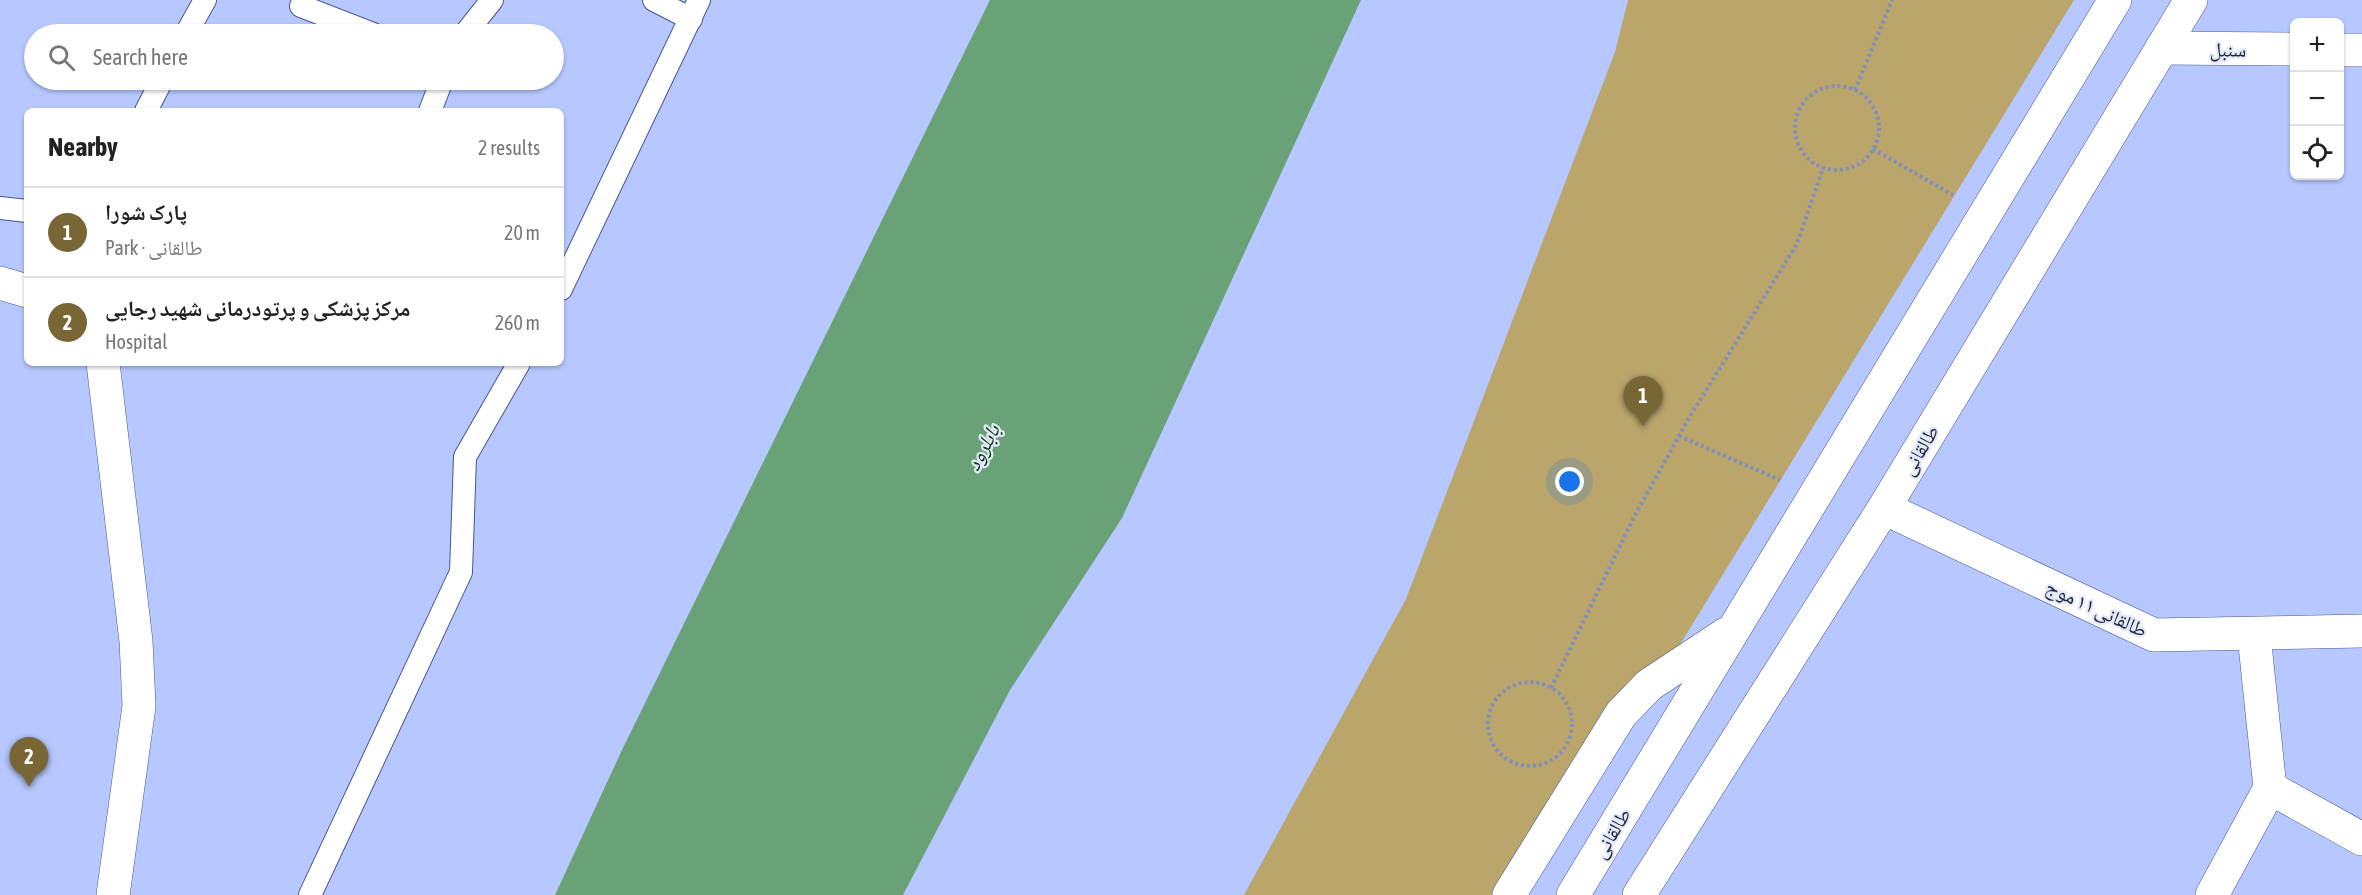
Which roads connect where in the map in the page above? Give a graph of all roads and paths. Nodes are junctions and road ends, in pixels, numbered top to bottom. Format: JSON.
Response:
{"nodes":[{"id":1,"x":205,"y":0,"type":"edge"},
{"id":2,"x":492,"y":0,"type":"edge"},
{"id":3,"x":654,"y":0,"type":"edge"},
{"id":4,"x":1892,"y":0,"type":"edge"},
{"id":5,"x":2115,"y":0,"type":"edge"},
{"id":6,"x":2191,"y":0,"type":"edge"},
{"id":7,"x":301,"y":6,"type":"dead end"},
{"id":8,"x":695,"y":9,"type":"edge"},
{"id":9,"x":192,"y":24,"type":"edge"},
{"id":10,"x":347,"y":24,"type":"edge"},
{"id":11,"x":473,"y":24,"type":"edge"},
{"id":12,"x":2162,"y":48,"type":"junction"},
{"id":13,"x":2290,"y":50,"type":"edge"},
{"id":14,"x":2344,"y":50,"type":"edge"},
{"id":15,"x":2362,"y":50,"type":"edge"},
{"id":16,"x":157,"y":90,"type":"edge"},
{"id":17,"x":438,"y":90,"type":"edge"},
{"id":18,"x":1855,"y":90,"type":"junction"},
{"id":19,"x":148,"y":108,"type":"edge"},
{"id":20,"x":431,"y":108,"type":"edge"},
{"id":21,"x":1823,"y":168,"type":"junction"},
{"id":22,"x":0,"y":208,"type":"edge"},
{"id":23,"x":24,"y":211,"type":"edge"},
{"id":24,"x":0,"y":283,"type":"edge"},
{"id":25,"x":564,"y":283,"type":"edge"},
{"id":26,"x":24,"y":290,"type":"edge"},
{"id":27,"x":103,"y":366,"type":"edge"},
{"id":28,"x":517,"y":366,"type":"edge"},
{"id":29,"x":1679,"y":436,"type":"junction"},
{"id":30,"x":1815,"y":495,"type":"junction"},
{"id":31,"x":1884,"y":508,"type":"junction"},
{"id":32,"x":1735,"y":628,"type":"junction"},
{"id":33,"x":2362,"y":631,"type":"edge"},
{"id":34,"x":2254,"y":635,"type":"junction"},
{"id":35,"x":1551,"y":688,"type":"junction"},
{"id":36,"x":2270,"y":788,"type":"junction"},
{"id":37,"x":2362,"y":839,"type":"edge"},
{"id":38,"x":113,"y":895,"type":"edge"},
{"id":39,"x":310,"y":895,"type":"edge"},
{"id":40,"x":1509,"y":895,"type":"edge"},
{"id":41,"x":1573,"y":895,"type":"edge"},
{"id":42,"x":1638,"y":895,"type":"edge"},
{"id":43,"x":2212,"y":895,"type":"edge"}],
"edges":[{"from":1,"to":9,"type":"lane"},
{"from":2,"to":11,"type":"lane"},
{"from":3,"to":8,"type":"lane"},
{"from":4,"to":18,"type":"path"},
{"from":5,"to":30,"type":"main road","name":"طالقانی"},
{"from":6,"to":12,"type":"main road","name":"طالقانی"},
{"from":7,"to":10,"type":"lane"},
{"from":8,"to":25,"type":"lane"},
{"from":12,"to":13,"type":"main road","name":"سنبل"},
{"from":12,"to":31,"type":"main road","name":"طالقانی"},
{"from":14,"to":15,"type":"main road"},
{"from":16,"to":19,"type":"lane"},
{"from":17,"to":20,"type":"lane"},
{"from":18,"to":21,"type":"path"},
{"from":18,"to":21,"type":"path"},
{"from":21,"to":29,"type":"path"},
{"from":22,"to":23,"type":"lane"},
{"from":24,"to":26,"type":"main road"},
{"from":27,"to":38,"type":"main road"},
{"from":28,"to":39,"type":"lane"},
{"from":29,"to":30,"type":"path"},
{"from":29,"to":35,"type":"path"},
{"from":30,"to":32,"type":"main road","name":"طالقانی"},
{"from":31,"to":34,"type":"main road","name":"طالقانی ۱۱ موج"},
{"from":31,"to":42,"type":"main road","name":"طالقانی"},
{"from":32,"to":40,"type":"main road"},
{"from":32,"to":41,"type":"main road","name":"طالقانی"},
{"from":33,"to":34,"type":"main road","name":"طالقانی ۱۱ موج"},
{"from":34,"to":36,"type":"main road"},
{"from":35,"to":35,"type":"path"},
{"from":36,"to":37,"type":"main road"},
{"from":36,"to":43,"type":"main road"}]}
